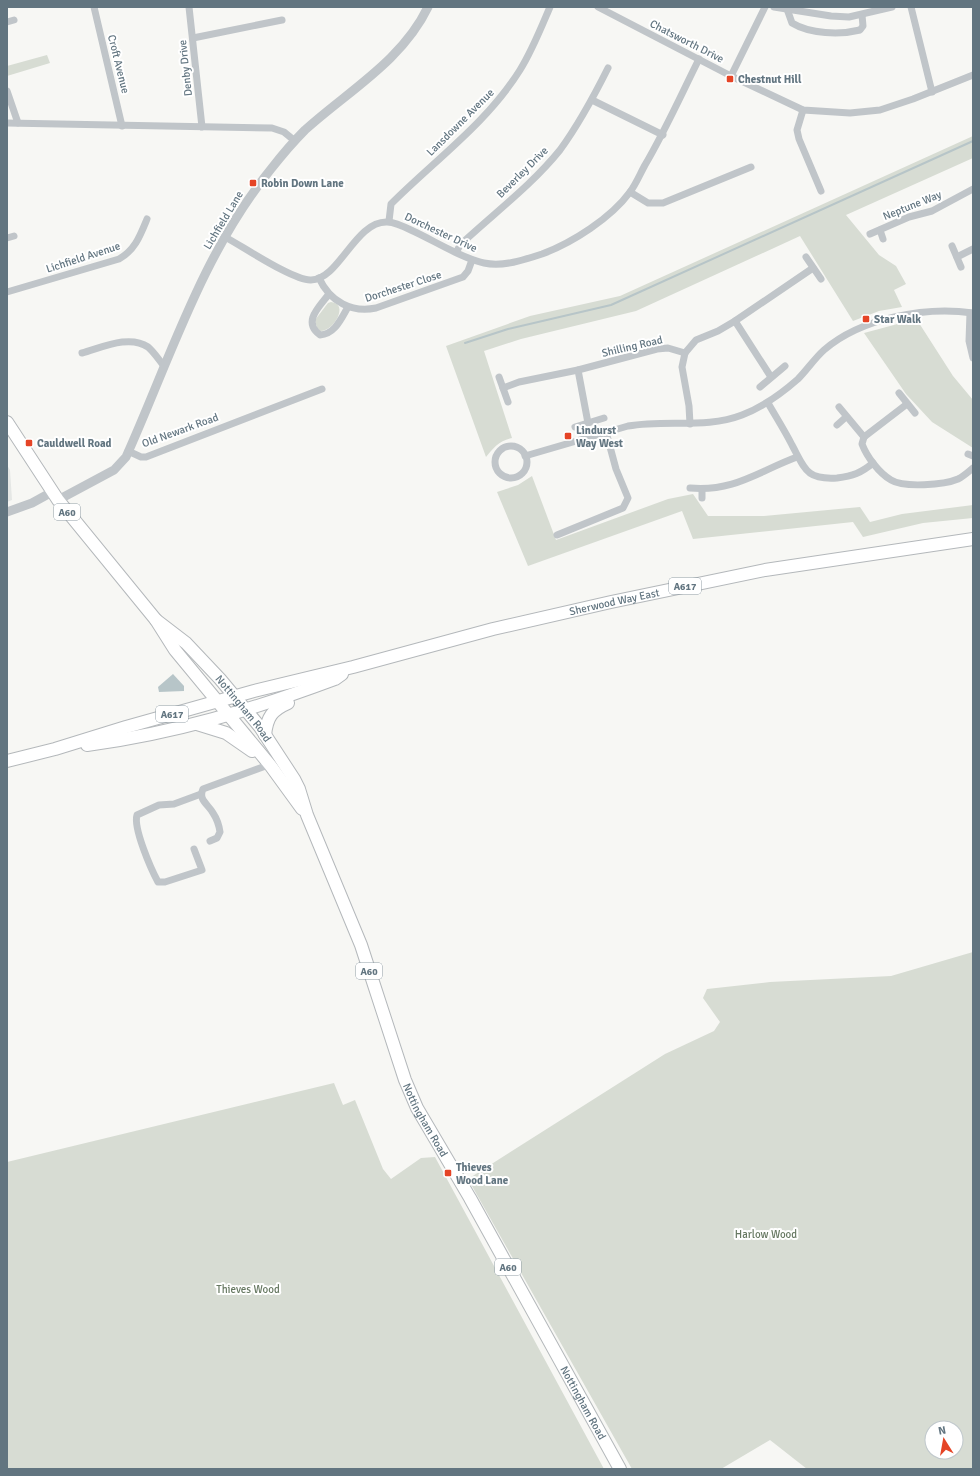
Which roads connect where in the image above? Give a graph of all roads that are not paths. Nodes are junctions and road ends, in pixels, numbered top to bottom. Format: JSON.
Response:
{"nodes":[{"id":1,"x":94,"y":7,"type":"edge"},
{"id":2,"x":189,"y":7,"type":"edge"},
{"id":3,"x":428,"y":7,"type":"edge"},
{"id":4,"x":550,"y":7,"type":"edge"},
{"id":5,"x":598,"y":7,"type":"edge"},
{"id":6,"x":765,"y":7,"type":"edge"},
{"id":7,"x":774,"y":7,"type":"edge"},
{"id":8,"x":892,"y":7,"type":"edge"},
{"id":9,"x":911,"y":7,"type":"edge"},
{"id":10,"x":787,"y":9,"type":"junction"},
{"id":11,"x":818,"y":10,"type":"edge"},
{"id":12,"x":862,"y":15,"type":"junction"},
{"id":13,"x":282,"y":20,"type":"dead end"},
{"id":14,"x":192,"y":38,"type":"junction"},
{"id":15,"x":699,"y":59,"type":"junction"},
{"id":16,"x":608,"y":68,"type":"dead end"},
{"id":17,"x":973,"y":75,"type":"edge"},
{"id":18,"x":731,"y":76,"type":"junction"},
{"id":19,"x":7,"y":91,"type":"edge"},
{"id":20,"x":932,"y":92,"type":"junction"},
{"id":21,"x":592,"y":100,"type":"junction"},
{"id":22,"x":803,"y":110,"type":"junction"},
{"id":23,"x":7,"y":123,"type":"edge"},
{"id":24,"x":18,"y":123,"type":"junction"},
{"id":25,"x":122,"y":126,"type":"junction"},
{"id":26,"x":202,"y":127,"type":"junction"},
{"id":27,"x":663,"y":135,"type":"junction"},
{"id":28,"x":295,"y":141,"type":"junction"},
{"id":29,"x":751,"y":167,"type":"dead end"},
{"id":30,"x":973,"y":189,"type":"edge"},
{"id":31,"x":821,"y":190,"type":"dead end"},
{"id":32,"x":630,"y":192,"type":"junction"},
{"id":33,"x":147,"y":220,"type":"dead end"},
{"id":34,"x":389,"y":222,"type":"junction"},
{"id":35,"x":880,"y":230,"type":"junction"},
{"id":36,"x":870,"y":234,"type":"dead end"},
{"id":37,"x":14,"y":236,"type":"dead end"},
{"id":38,"x":225,"y":237,"type":"junction"},
{"id":39,"x":7,"y":238,"type":"edge"},
{"id":40,"x":883,"y":239,"type":"dead end"},
{"id":41,"x":952,"y":246,"type":"dead end"},
{"id":42,"x":973,"y":249,"type":"edge"},
{"id":43,"x":456,"y":252,"type":"junction"},
{"id":44,"x":806,"y":257,"type":"dead end"},
{"id":45,"x":957,"y":257,"type":"junction"},
{"id":46,"x":472,"y":260,"type":"junction"},
{"id":47,"x":961,"y":267,"type":"dead end"},
{"id":48,"x":813,"y":268,"type":"junction"},
{"id":49,"x":319,"y":278,"type":"junction"},
{"id":50,"x":821,"y":279,"type":"dead end"},
{"id":51,"x":7,"y":292,"type":"edge"},
{"id":52,"x":329,"y":294,"type":"junction"},
{"id":53,"x":348,"y":307,"type":"junction"},
{"id":54,"x":972,"y":313,"type":"edge"},
{"id":55,"x":735,"y":321,"type":"junction"},
{"id":56,"x":82,"y":353,"type":"dead end"},
{"id":57,"x":685,"y":353,"type":"junction"},
{"id":58,"x":973,"y":358,"type":"edge"},
{"id":59,"x":164,"y":366,"type":"junction"},
{"id":60,"x":785,"y":366,"type":"dead end"},
{"id":61,"x":578,"y":370,"type":"junction"},
{"id":62,"x":499,"y":377,"type":"dead end"},
{"id":63,"x":770,"y":377,"type":"junction"},
{"id":64,"x":760,"y":387,"type":"dead end"},
{"id":65,"x":503,"y":388,"type":"junction"},
{"id":66,"x":322,"y":389,"type":"dead end"},
{"id":67,"x":899,"y":393,"type":"dead end"},
{"id":68,"x":508,"y":402,"type":"dead end"},
{"id":69,"x":768,"y":403,"type":"junction"},
{"id":70,"x":907,"y":404,"type":"junction"},
{"id":71,"x":839,"y":407,"type":"dead end"},
{"id":72,"x":915,"y":413,"type":"dead end"},
{"id":73,"x":846,"y":417,"type":"junction"},
{"id":74,"x":604,"y":418,"type":"dead end"},
{"id":75,"x":7,"y":422,"type":"edge"},
{"id":76,"x":588,"y":423,"type":"junction"},
{"id":77,"x":690,"y":424,"type":"junction"},
{"id":78,"x":837,"y":425,"type":"dead end"},
{"id":79,"x":575,"y":427,"type":"dead end"},
{"id":80,"x":606,"y":432,"type":"junction"},
{"id":81,"x":864,"y":437,"type":"junction"},
{"id":82,"x":128,"y":451,"type":"junction"},
{"id":83,"x":526,"y":456,"type":"junction"},
{"id":84,"x":797,"y":457,"type":"junction"},
{"id":85,"x":873,"y":463,"type":"junction"},
{"id":86,"x":973,"y":468,"type":"edge"},
{"id":87,"x":690,"y":488,"type":"dead end"},
{"id":88,"x":702,"y":489,"type":"junction"},
{"id":89,"x":55,"y":496,"type":"junction"},
{"id":90,"x":702,"y":498,"type":"dead end"},
{"id":91,"x":7,"y":512,"type":"edge"},
{"id":92,"x":557,"y":536,"type":"dead end"},
{"id":93,"x":973,"y":539,"type":"edge"},
{"id":94,"x":156,"y":620,"type":"junction"},
{"id":95,"x":353,"y":668,"type":"junction"},
{"id":96,"x":312,"y":687,"type":"junction"},
{"id":97,"x":231,"y":706,"type":"junction"},
{"id":98,"x":196,"y":724,"type":"junction"},
{"id":99,"x":265,"y":735,"type":"junction"},
{"id":100,"x":55,"y":749,"type":"junction"},
{"id":101,"x":281,"y":756,"type":"junction"},
{"id":102,"x":7,"y":762,"type":"edge"},
{"id":103,"x":270,"y":765,"type":"junction"},
{"id":104,"x":201,"y":794,"type":"junction"},
{"id":105,"x":307,"y":815,"type":"junction"},
{"id":106,"x":210,"y":841,"type":"dead end"},
{"id":107,"x":194,"y":849,"type":"dead end"},
{"id":108,"x":620,"y":1469,"type":"edge"}],
"edges":[{"from":1,"to":25,"type":"street","name":"Croft Avenue"},
{"from":2,"to":14,"type":"street","name":"Denby Drive"},
{"from":3,"to":28,"type":"street","name":"Lichfield Lane"},
{"from":4,"to":34,"type":"street","name":"Lansdowne Avenue"},
{"from":5,"to":15,"type":"street","name":"Chatsworth Drive"},
{"from":6,"to":18,"type":"street"},
{"from":7,"to":10,"type":"street"},
{"from":8,"to":12,"type":"street"},
{"from":9,"to":20,"type":"street"},
{"from":10,"to":11,"type":"street"},
{"from":10,"to":12,"type":"street"},
{"from":11,"to":12,"type":"street"},
{"from":13,"to":14,"type":"street"},
{"from":14,"to":26,"type":"street","name":"Denby Drive"},
{"from":15,"to":18,"type":"street","name":"Chatsworth Drive"},
{"from":15,"to":27,"type":"street","name":"Dorchester Drive"},
{"from":16,"to":21,"type":"street","name":"Beverley Drive"},
{"from":17,"to":20,"type":"street","name":"Chatsworth Drive"},
{"from":18,"to":22,"type":"street","name":"Chatsworth Drive"},
{"from":19,"to":24,"type":"street"},
{"from":20,"to":22,"type":"street","name":"Chatsworth Drive"},
{"from":21,"to":27,"type":"street"},
{"from":21,"to":43,"type":"street","name":"Beverley Drive"},
{"from":22,"to":31,"type":"street"},
{"from":23,"to":24,"type":"street"},
{"from":24,"to":25,"type":"street"},
{"from":25,"to":26,"type":"street"},
{"from":26,"to":28,"type":"street"},
{"from":27,"to":32,"type":"street","name":"Dorchester Drive"},
{"from":28,"to":38,"type":"street","name":"Lichfield Lane"},
{"from":29,"to":32,"type":"street"},
{"from":30,"to":35,"type":"street","name":"Neptune Way"},
{"from":32,"to":46,"type":"street","name":"Dorchester Drive"},
{"from":33,"to":51,"type":"street","name":"Lichfield Avenue"},
{"from":34,"to":43,"type":"street","name":"Dorchester Drive"},
{"from":34,"to":49,"type":"street","name":"Dorchester Drive"},
{"from":35,"to":36,"type":"street","name":"Neptune Way"},
{"from":35,"to":40,"type":"street","name":"Neptune Way"},
{"from":37,"to":39,"type":"street"},
{"from":38,"to":49,"type":"street"},
{"from":38,"to":59,"type":"street","name":"Lichfield Lane"},
{"from":41,"to":45,"type":"street"},
{"from":42,"to":45,"type":"street"},
{"from":43,"to":46,"type":"street","name":"Dorchester Drive"},
{"from":44,"to":48,"type":"street"},
{"from":45,"to":47,"type":"street"},
{"from":46,"to":53,"type":"street","name":"Dorchester Close"},
{"from":48,"to":50,"type":"street"},
{"from":48,"to":55,"type":"street"},
{"from":49,"to":52,"type":"street","name":"Dorchester Close"},
{"from":52,"to":53,"type":"street","name":"Dorchester Close"},
{"from":52,"to":53,"type":"street"},
{"from":54,"to":58,"type":"street"},
{"from":54,"to":69,"type":"street"},
{"from":55,"to":57,"type":"street"},
{"from":55,"to":63,"type":"street"},
{"from":56,"to":59,"type":"street"},
{"from":57,"to":61,"type":"street","name":"Shilling Road"},
{"from":57,"to":77,"type":"street"},
{"from":59,"to":82,"type":"street","name":"Lichfield Lane"},
{"from":60,"to":63,"type":"street"},
{"from":61,"to":65,"type":"street","name":"Shilling Road"},
{"from":61,"to":76,"type":"street"},
{"from":62,"to":65,"type":"street"},
{"from":63,"to":64,"type":"street"},
{"from":65,"to":68,"type":"street"},
{"from":66,"to":82,"type":"street","name":"Old Newark Road"},
{"from":67,"to":70,"type":"street"},
{"from":69,"to":77,"type":"street"},
{"from":69,"to":84,"type":"street"},
{"from":70,"to":72,"type":"street"},
{"from":70,"to":81,"type":"street"},
{"from":71,"to":73,"type":"street"},
{"from":73,"to":78,"type":"street"},
{"from":73,"to":81,"type":"street"},
{"from":74,"to":76,"type":"street"},
{"from":75,"to":89,"type":"highway","name":"Nottingham Road","number":"A60"},
{"from":76,"to":79,"type":"street"},
{"from":77,"to":80,"type":"street"},
{"from":80,"to":83,"type":"street"},
{"from":80,"to":92,"type":"street"},
{"from":81,"to":85,"type":"street"},
{"from":82,"to":89,"type":"street","name":"Old Newark Road"},
{"from":83,"to":83,"type":"street"},
{"from":84,"to":85,"type":"street"},
{"from":84,"to":88,"type":"street"},
{"from":85,"to":86,"type":"street"},
{"from":87,"to":88,"type":"street"},
{"from":88,"to":90,"type":"street"},
{"from":89,"to":91,"type":"street"},
{"from":89,"to":94,"type":"highway","name":"Nottingham Road","number":"A60"},
{"from":93,"to":95,"type":"highway","name":"Sherwood Way East","number":"A617"},
{"from":94,"to":97,"type":"highway","name":"Nottingham Road","number":"A60"},
{"from":94,"to":97,"type":"highway","name":"Nottingham Road","number":"A60"},
{"from":95,"to":96,"type":"highway","name":"Sherwood Way East","number":"A617"},
{"from":95,"to":97,"type":"highway","name":"Sherwood Way East","number":"A617"},
{"from":96,"to":97,"type":"highway"},
{"from":96,"to":99,"type":"highway"},
{"from":97,"to":98,"type":"highway","number":"A617"},
{"from":97,"to":99,"type":"highway","name":"Nottingham Road","number":"A60"},
{"from":97,"to":100,"type":"highway","number":"A617"},
{"from":97,"to":103,"type":"highway","name":"Nottingham Road","number":"A60"},
{"from":98,"to":100,"type":"highway","number":"A617"},
{"from":98,"to":103,"type":"highway"},
{"from":99,"to":101,"type":"highway","name":"Nottingham Road","number":"A60"},
{"from":100,"to":102,"type":"highway","number":"A617"},
{"from":101,"to":103,"type":"street"},
{"from":101,"to":105,"type":"highway","name":"Nottingham Road","number":"A60"},
{"from":103,"to":104,"type":"street"},
{"from":103,"to":105,"type":"highway","name":"Nottingham Road","number":"A60"},
{"from":104,"to":106,"type":"street"},
{"from":104,"to":107,"type":"street"},
{"from":105,"to":108,"type":"highway","name":"Nottingham Road","number":"A60"}]}
